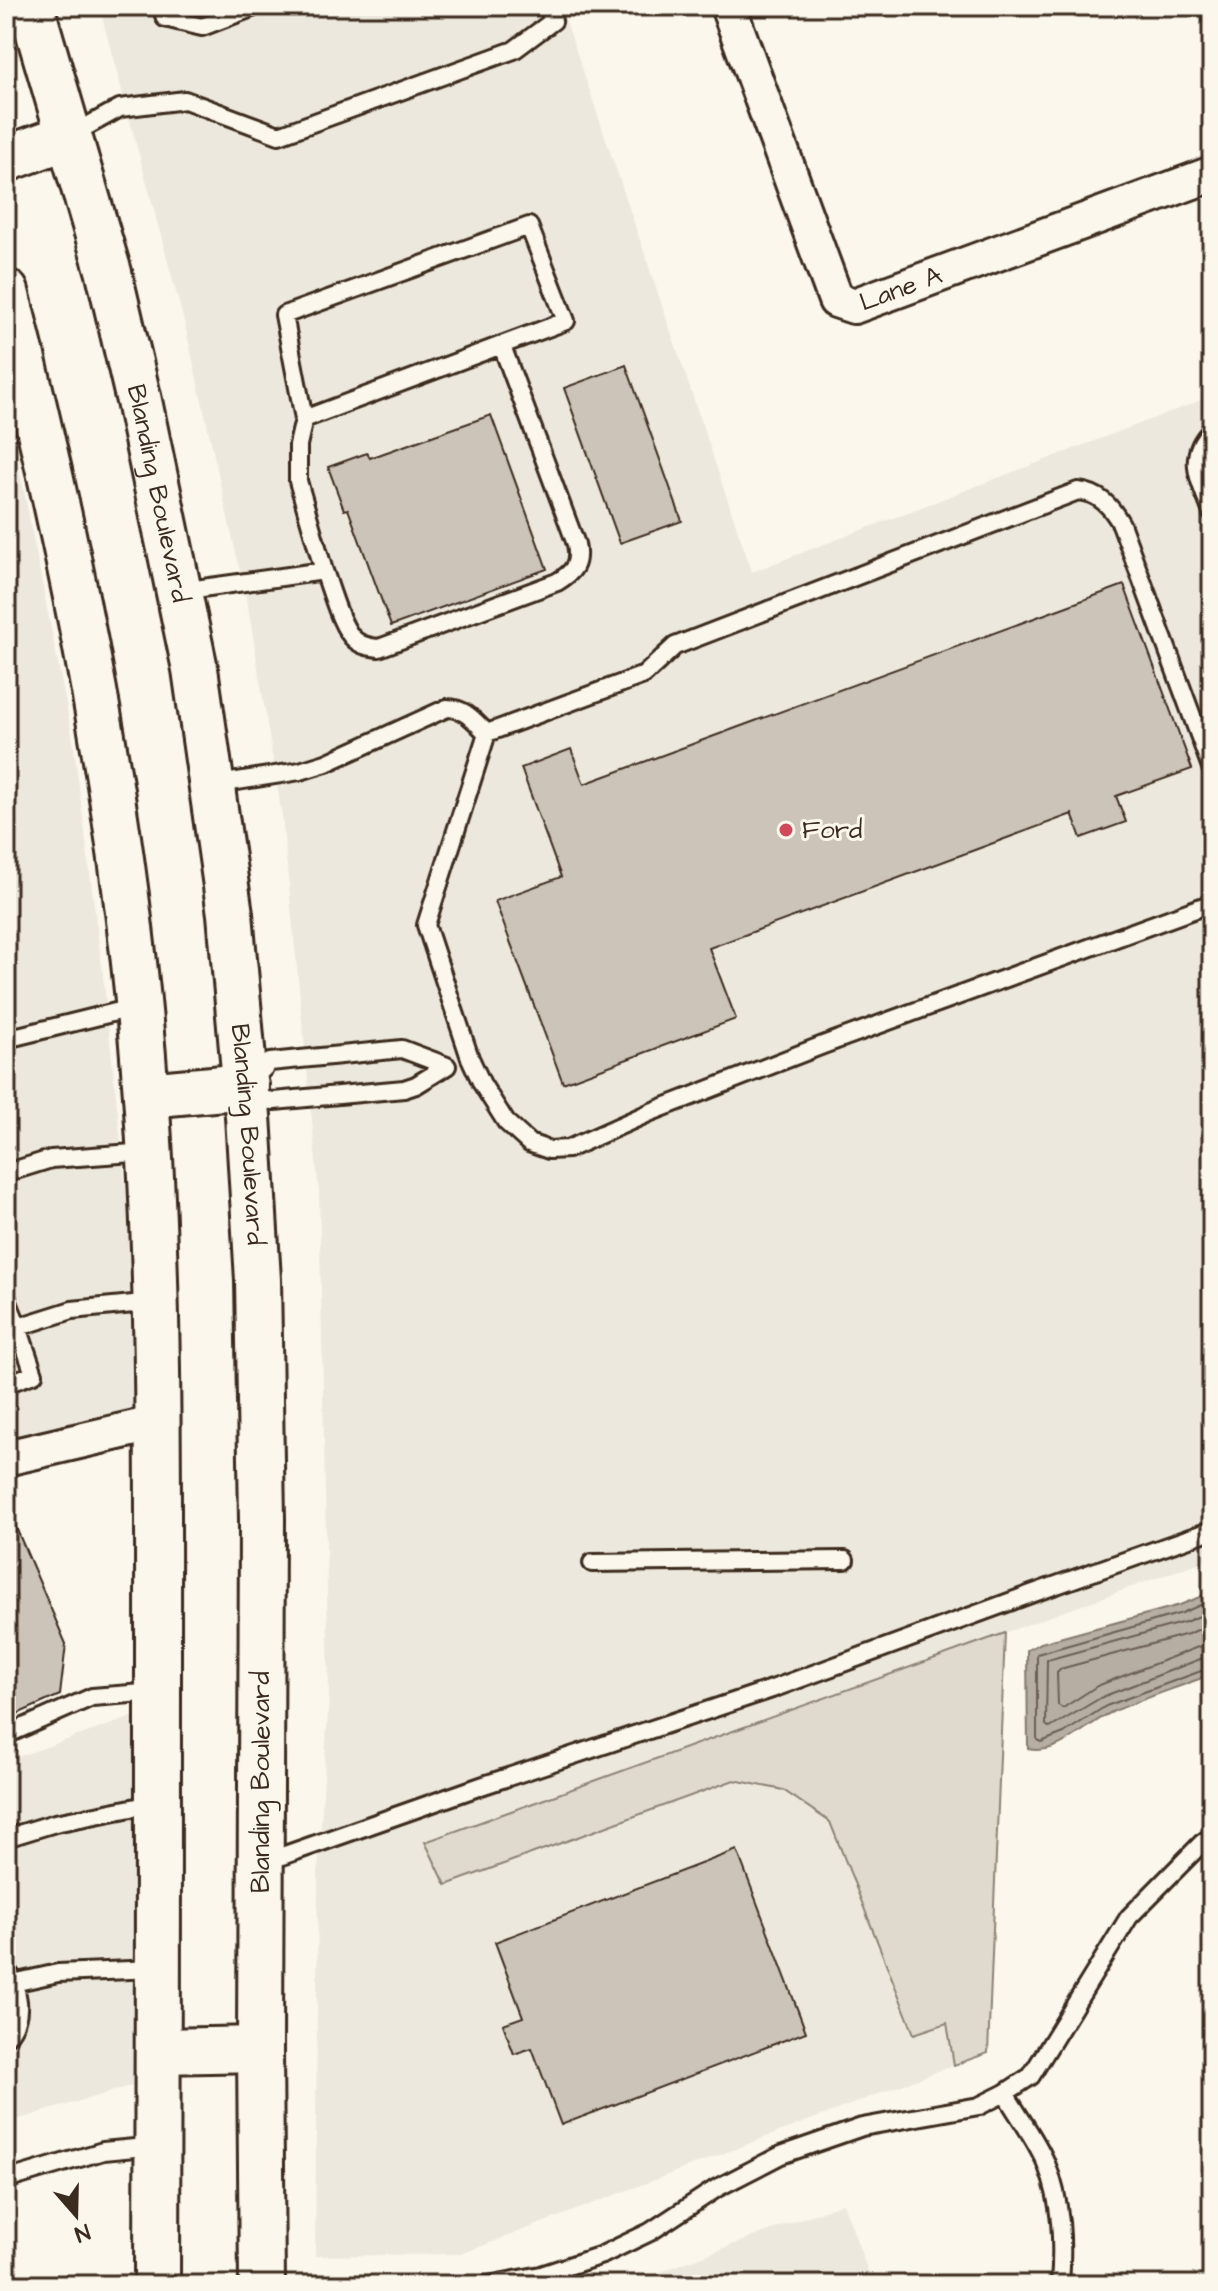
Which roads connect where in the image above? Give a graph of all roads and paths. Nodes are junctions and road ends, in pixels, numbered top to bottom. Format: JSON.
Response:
{"nodes":[{"id":1,"x":31,"y":6,"type":"edge"},
{"id":2,"x":161,"y":6,"type":"edge"},
{"id":3,"x":257,"y":6,"type":"edge"},
{"id":4,"x":548,"y":6,"type":"edge"},
{"id":5,"x":728,"y":6,"type":"edge"},
{"id":6,"x":69,"y":136,"type":"junction"},
{"id":7,"x":6,"y":159,"type":"edge"},
{"id":8,"x":1212,"y":174,"type":"edge"},
{"id":9,"x":6,"y":292,"type":"edge"},
{"id":10,"x":502,"y":346,"type":"junction"},
{"id":11,"x":304,"y":419,"type":"junction"},
{"id":12,"x":1212,"y":430,"type":"edge"},
{"id":13,"x":1212,"y":513,"type":"edge"},
{"id":14,"x":324,"y":571,"type":"junction"},
{"id":15,"x":179,"y":591,"type":"junction"},
{"id":16,"x":487,"y":733,"type":"junction"},
{"id":17,"x":1212,"y":770,"type":"edge"},
{"id":18,"x":212,"y":785,"type":"junction"},
{"id":19,"x":1212,"y":903,"type":"edge"},
{"id":20,"x":137,"y":1007,"type":"junction"},
{"id":21,"x":6,"y":1039,"type":"edge"},
{"id":22,"x":470,"y":1058,"type":"junction"},
{"id":23,"x":447,"y":1066,"type":"junction"},
{"id":24,"x":246,"y":1086,"type":"junction"},
{"id":25,"x":146,"y":1095,"type":"junction"},
{"id":26,"x":148,"y":1152,"type":"junction"},
{"id":27,"x":6,"y":1173,"type":"edge"},
{"id":28,"x":6,"y":1297,"type":"edge"},
{"id":29,"x":156,"y":1302,"type":"junction"},
{"id":30,"x":18,"y":1327,"type":"junction"},
{"id":31,"x":6,"y":1384,"type":"edge"},
{"id":32,"x":157,"y":1423,"type":"junction"},
{"id":33,"x":6,"y":1458,"type":"edge"},
{"id":34,"x":1212,"y":1530,"type":"edge"},
{"id":35,"x":845,"y":1560,"type":"dead end"},
{"id":36,"x":592,"y":1563,"type":"dead end"},
{"id":37,"x":158,"y":1692,"type":"junction"},
{"id":38,"x":6,"y":1735,"type":"edge"},
{"id":39,"x":159,"y":1802,"type":"junction"},
{"id":40,"x":1212,"y":1836,"type":"edge"},
{"id":41,"x":6,"y":1838,"type":"edge"},
{"id":42,"x":260,"y":1864,"type":"junction"},
{"id":43,"x":6,"y":1965,"type":"edge"},
{"id":44,"x":159,"y":1969,"type":"junction"},
{"id":45,"x":13,"y":1983,"type":"junction"},
{"id":46,"x":6,"y":2037,"type":"edge"},
{"id":47,"x":260,"y":2049,"type":"junction"},
{"id":48,"x":159,"y":2051,"type":"junction"},
{"id":49,"x":1005,"y":2093,"type":"junction"},
{"id":50,"x":158,"y":2146,"type":"junction"},
{"id":51,"x":6,"y":2180,"type":"edge"},
{"id":52,"x":157,"y":2285,"type":"edge"},
{"id":53,"x":262,"y":2285,"type":"edge"},
{"id":54,"x":488,"y":2285,"type":"edge"},
{"id":55,"x":1060,"y":2285,"type":"edge"}],
"edges":[{"from":1,"to":6,"type":"main road","name":"Blanding Boulevard"},
{"from":2,"to":3,"type":"lane"},
{"from":4,"to":6,"type":"lane"},
{"from":5,"to":8,"type":"street","name":"Lane A"},
{"from":6,"to":7,"type":"main road"},
{"from":6,"to":15,"type":"main road","name":"Blanding Boulevard"},
{"from":9,"to":20,"type":"main road"},
{"from":10,"to":11,"type":"lane"},
{"from":10,"to":11,"type":"lane"},
{"from":10,"to":14,"type":"lane"},
{"from":11,"to":14,"type":"lane"},
{"from":12,"to":13,"type":"lane"},
{"from":14,"to":15,"type":"lane"},
{"from":15,"to":18,"type":"main road","name":"Blanding Boulevard"},
{"from":16,"to":17,"type":"lane"},
{"from":16,"to":18,"type":"lane"},
{"from":16,"to":22,"type":"lane"},
{"from":18,"to":24,"type":"main road","name":"Blanding Boulevard"},
{"from":19,"to":22,"type":"lane"},
{"from":20,"to":21,"type":"lane"},
{"from":20,"to":25,"type":"main road"},
{"from":22,"to":23,"type":"lane"},
{"from":23,"to":24,"type":"lane"},
{"from":23,"to":24,"type":"lane"},
{"from":24,"to":25,"type":"main road"},
{"from":24,"to":42,"type":"main road","name":"Blanding Boulevard"},
{"from":25,"to":26,"type":"main road"},
{"from":26,"to":27,"type":"lane"},
{"from":26,"to":29,"type":"main road"},
{"from":28,"to":30,"type":"lane"},
{"from":29,"to":30,"type":"lane"},
{"from":29,"to":32,"type":"main road"},
{"from":30,"to":31,"type":"lane"},
{"from":32,"to":33,"type":"street"},
{"from":32,"to":37,"type":"main road"},
{"from":34,"to":42,"type":"lane"},
{"from":35,"to":36,"type":"lane"},
{"from":37,"to":38,"type":"lane"},
{"from":37,"to":39,"type":"main road"},
{"from":39,"to":41,"type":"lane"},
{"from":39,"to":44,"type":"main road"},
{"from":40,"to":49,"type":"lane"},
{"from":42,"to":47,"type":"main road","name":"Blanding Boulevard"},
{"from":43,"to":45,"type":"lane"},
{"from":44,"to":45,"type":"lane"},
{"from":44,"to":48,"type":"main road"},
{"from":45,"to":46,"type":"lane"},
{"from":47,"to":48,"type":"main road"},
{"from":47,"to":53,"type":"main road","name":"Blanding Boulevard"},
{"from":48,"to":50,"type":"main road"},
{"from":49,"to":54,"type":"lane"},
{"from":49,"to":55,"type":"lane"},
{"from":50,"to":51,"type":"lane"},
{"from":50,"to":52,"type":"main road"}]}
